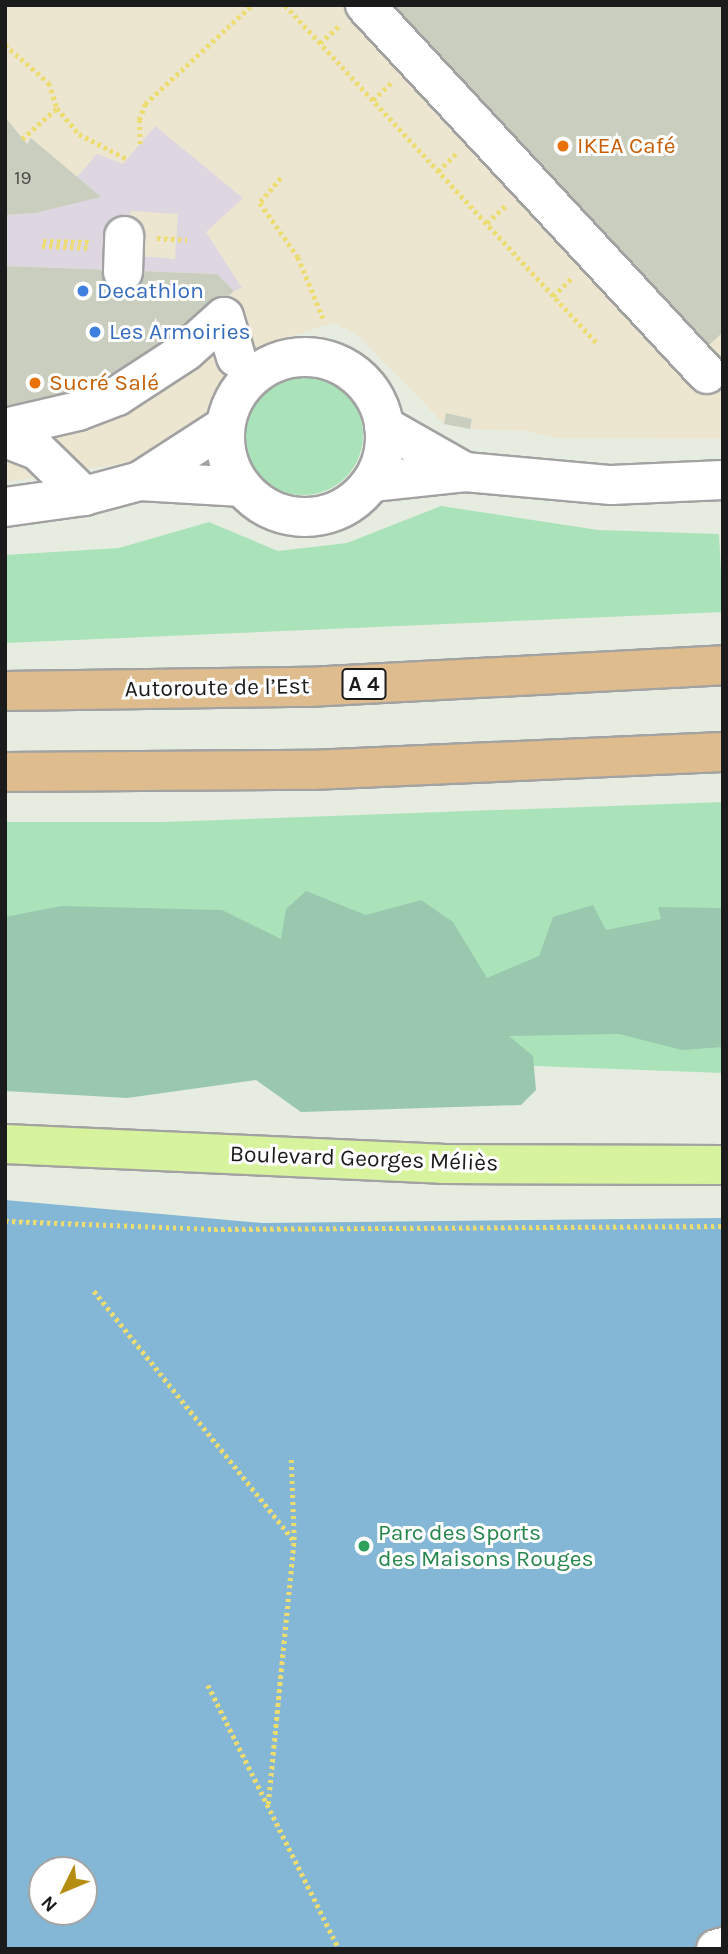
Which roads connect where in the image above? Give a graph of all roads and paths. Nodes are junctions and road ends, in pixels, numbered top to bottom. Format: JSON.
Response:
{"nodes":[{"id":1,"x":252,"y":5,"type":"edge"},
{"id":2,"x":285,"y":5,"type":"edge"},
{"id":3,"x":365,"y":5,"type":"edge"},
{"id":4,"x":5,"y":45,"type":"edge"},
{"id":5,"x":57,"y":107,"type":"junction"},
{"id":6,"x":22,"y":139,"type":"dead end"},
{"id":7,"x":140,"y":144,"type":"dead end"},
{"id":8,"x":462,"y":148,"type":"dead end"},
{"id":9,"x":127,"y":159,"type":"dead end"},
{"id":10,"x":438,"y":171,"type":"junction"},
{"id":11,"x":281,"y":178,"type":"dead end"},
{"id":12,"x":510,"y":201,"type":"dead end"},
{"id":13,"x":486,"y":223,"type":"junction"},
{"id":14,"x":43,"y":243,"type":"dead end"},
{"id":15,"x":126,"y":249,"type":"dead end"},
{"id":16,"x":323,"y":318,"type":"dead end"},
{"id":17,"x":598,"y":344,"type":"dead end"},
{"id":18,"x":236,"y":357,"type":"dead end"},
{"id":19,"x":707,"y":374,"type":"dead end"},
{"id":20,"x":225,"y":426,"type":"junction"},
{"id":21,"x":384,"y":426,"type":"junction"},
{"id":22,"x":5,"y":428,"type":"edge"},
{"id":23,"x":5,"y":438,"type":"edge"},
{"id":24,"x":465,"y":472,"type":"junction"},
{"id":25,"x":723,"y":480,"type":"edge"},
{"id":26,"x":140,"y":481,"type":"junction"},
{"id":27,"x":372,"y":482,"type":"junction"},
{"id":28,"x":243,"y":487,"type":"junction"},
{"id":29,"x":84,"y":496,"type":"junction"},
{"id":30,"x":5,"y":507,"type":"edge"},
{"id":31,"x":723,"y":665,"type":"edge"},
{"id":32,"x":5,"y":691,"type":"edge"},
{"id":33,"x":723,"y":752,"type":"edge"},
{"id":34,"x":5,"y":772,"type":"edge"},
{"id":35,"x":5,"y":1144,"type":"edge"},
{"id":36,"x":723,"y":1165,"type":"edge"},
{"id":37,"x":5,"y":1221,"type":"edge"},
{"id":38,"x":723,"y":1226,"type":"edge"},
{"id":39,"x":94,"y":1291,"type":"dead end"},
{"id":40,"x":291,"y":1458,"type":"dead end"},
{"id":41,"x":294,"y":1540,"type":"junction"},
{"id":42,"x":208,"y":1685,"type":"dead end"},
{"id":43,"x":268,"y":1804,"type":"junction"},
{"id":44,"x":723,"y":1947,"type":"edge"},
{"id":45,"x":339,"y":1949,"type":"edge"},
{"id":46,"x":716,"y":1949,"type":"edge"}],
"edges":[{"from":1,"to":7,"type":"path"},
{"from":2,"to":10,"type":"path"},
{"from":3,"to":19,"type":"street"},
{"from":4,"to":5,"type":"path"},
{"from":5,"to":6,"type":"path"},
{"from":5,"to":9,"type":"path"},
{"from":8,"to":10,"type":"path"},
{"from":10,"to":13,"type":"path"},
{"from":11,"to":16,"type":"path"},
{"from":12,"to":13,"type":"path"},
{"from":13,"to":17,"type":"path"},
{"from":14,"to":15,"type":"path"},
{"from":18,"to":22,"type":"street"},
{"from":20,"to":21,"type":"street"},
{"from":20,"to":26,"type":"street"},
{"from":20,"to":28,"type":"street"},
{"from":21,"to":24,"type":"street"},
{"from":21,"to":27,"type":"street"},
{"from":23,"to":29,"type":"street"},
{"from":24,"to":25,"type":"street"},
{"from":24,"to":27,"type":"street"},
{"from":26,"to":28,"type":"street"},
{"from":26,"to":29,"type":"street"},
{"from":27,"to":28,"type":"street"},
{"from":29,"to":30,"type":"street"},
{"from":31,"to":32,"type":"highway","name":"Autoroute de l’Est","number":"A 4"},
{"from":33,"to":34,"type":"highway"},
{"from":35,"to":36,"type":"main road","name":"Boulevard Georges Méliès"},
{"from":37,"to":38,"type":"path"},
{"from":39,"to":41,"type":"path"},
{"from":40,"to":41,"type":"path"},
{"from":41,"to":43,"type":"path"},
{"from":42,"to":43,"type":"path"},
{"from":43,"to":45,"type":"path"},
{"from":44,"to":46,"type":"street"}]}
